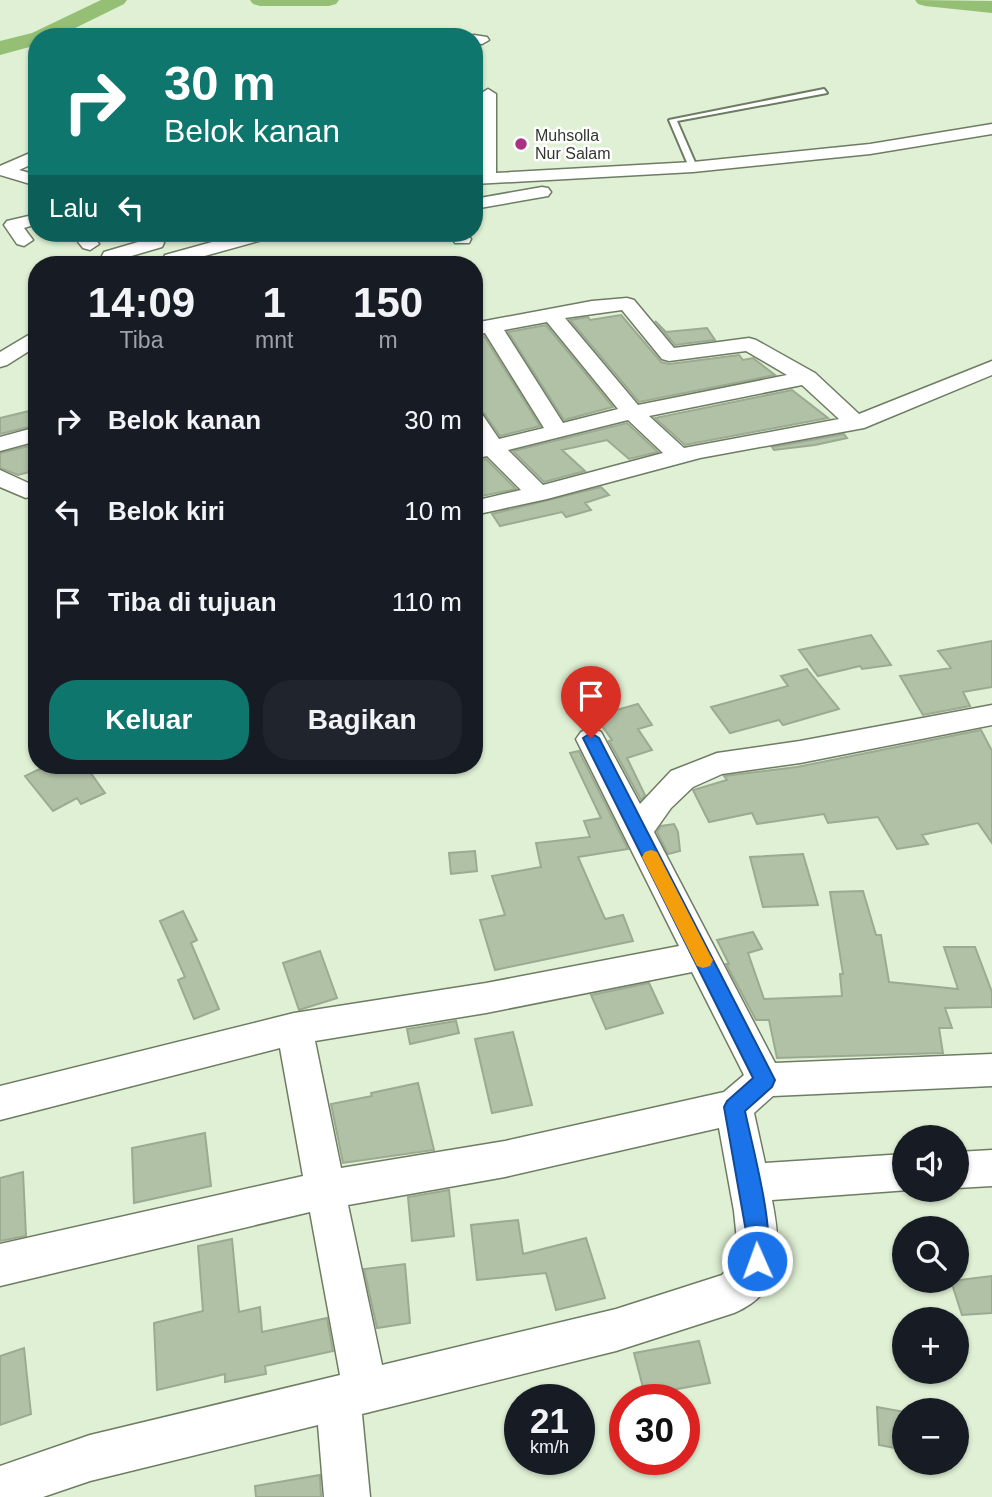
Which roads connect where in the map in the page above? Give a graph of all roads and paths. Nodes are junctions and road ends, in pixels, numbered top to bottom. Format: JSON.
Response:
{"nodes":[{"id":1,"x":824,"y":91,"type":"dead end"},
{"id":2,"x":488,"y":94,"type":"dead end"},
{"id":3,"x":992,"y":129,"type":"edge"},
{"id":4,"x":483,"y":136,"type":"edge"},
{"id":5,"x":28,"y":159,"type":"edge"},
{"id":6,"x":693,"y":167,"type":"junction"},
{"id":7,"x":28,"y":178,"type":"edge"},
{"id":8,"x":483,"y":179,"type":"edge"},
{"id":9,"x":542,"y":192,"type":"dead end"},
{"id":10,"x":483,"y":202,"type":"edge"},
{"id":11,"x":28,"y":221,"type":"edge"},
{"id":12,"x":24,"y":240,"type":"dead end"},
{"id":13,"x":211,"y":242,"type":"edge"},
{"id":14,"x":159,"y":248,"type":"edge"},
{"id":15,"x":111,"y":256,"type":"dead end"},
{"id":16,"x":179,"y":256,"type":"edge"},
{"id":17,"x":551,"y":314,"type":"junction"},
{"id":18,"x":483,"y":327,"type":"edge"},
{"id":19,"x":28,"y":342,"type":"edge"},
{"id":20,"x":669,"y":355,"type":"junction"},
{"id":21,"x":0,"y":361,"type":"edge"},
{"id":22,"x":992,"y":367,"type":"edge"},
{"id":23,"x":807,"y":378,"type":"junction"},
{"id":24,"x":695,"y":383,"type":"junction"},
{"id":25,"x":633,"y":412,"type":"junction"},
{"id":26,"x":856,"y":422,"type":"junction"},
{"id":27,"x":558,"y":432,"type":"junction"},
{"id":28,"x":28,"y":436,"type":"edge"},
{"id":29,"x":0,"y":444,"type":"edge"},
{"id":30,"x":484,"y":451,"type":"edge"},
{"id":31,"x":680,"y":457,"type":"junction"},
{"id":32,"x":0,"y":477,"type":"edge"},
{"id":33,"x":28,"y":487,"type":"edge"},
{"id":34,"x":538,"y":494,"type":"junction"},
{"id":35,"x":483,"y":506,"type":"edge"},
{"id":36,"x":990,"y":719,"type":"edge"},
{"id":37,"x":591,"y":738,"type":"dead end"},
{"id":38,"x":638,"y":831,"type":"junction"},
{"id":39,"x":702,"y":957,"type":"junction"},
{"id":40,"x":294,"y":1029,"type":"junction"},
{"id":41,"x":992,"y":1070,"type":"edge"},
{"id":42,"x":765,"y":1080,"type":"junction"},
{"id":43,"x":0,"y":1103,"type":"edge"},
{"id":44,"x":734,"y":1107,"type":"junction"},
{"id":45,"x":892,"y":1174,"type":"edge"},
{"id":46,"x":748,"y":1183,"type":"junction"},
{"id":47,"x":324,"y":1190,"type":"junction"},
{"id":48,"x":0,"y":1265,"type":"edge"},
{"id":49,"x":352,"y":1394,"type":"junction"},
{"id":50,"x":0,"y":1489,"type":"edge"},
{"id":51,"x":347,"y":1497,"type":"edge"}],
"edges":[{"from":1,"to":6,"type":"lane"},
{"from":2,"to":4,"type":"street"},
{"from":3,"to":6,"type":"street"},
{"from":5,"to":7,"type":"street"},
{"from":6,"to":8,"type":"street"},
{"from":9,"to":10,"type":"street"},
{"from":11,"to":12,"type":"street"},
{"from":13,"to":16,"type":"street"},
{"from":14,"to":15,"type":"street"},
{"from":17,"to":18,"type":"street"},
{"from":17,"to":20,"type":"street"},
{"from":17,"to":25,"type":"street"},
{"from":18,"to":27,"type":"street"},
{"from":19,"to":21,"type":"street"},
{"from":20,"to":23,"type":"street"},
{"from":20,"to":24,"type":"street"},
{"from":22,"to":26,"type":"street"},
{"from":23,"to":24,"type":"street"},
{"from":23,"to":26,"type":"street"},
{"from":24,"to":25,"type":"street"},
{"from":25,"to":27,"type":"street"},
{"from":25,"to":31,"type":"street"},
{"from":26,"to":31,"type":"street"},
{"from":27,"to":30,"type":"street"},
{"from":28,"to":29,"type":"street"},
{"from":30,"to":34,"type":"street"},
{"from":31,"to":34,"type":"street"},
{"from":32,"to":33,"type":"street"},
{"from":34,"to":35,"type":"street"},
{"from":36,"to":38,"type":"street"},
{"from":37,"to":38,"type":"street"},
{"from":38,"to":39,"type":"street"},
{"from":39,"to":40,"type":"street"},
{"from":39,"to":42,"type":"street"},
{"from":40,"to":43,"type":"street"},
{"from":40,"to":47,"type":"street"},
{"from":41,"to":42,"type":"street"},
{"from":42,"to":44,"type":"street"},
{"from":44,"to":46,"type":"street"},
{"from":44,"to":47,"type":"street"},
{"from":45,"to":46,"type":"street"},
{"from":46,"to":49,"type":"street"},
{"from":47,"to":48,"type":"street"},
{"from":47,"to":49,"type":"street"},
{"from":49,"to":50,"type":"street"},
{"from":49,"to":51,"type":"street"}]}
